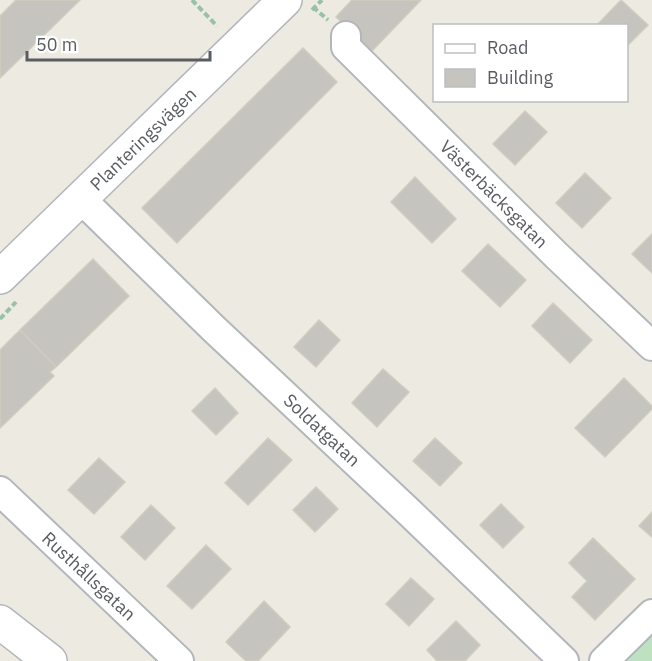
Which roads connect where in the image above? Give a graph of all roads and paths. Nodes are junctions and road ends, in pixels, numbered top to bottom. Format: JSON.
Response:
{"nodes":[{"id":1,"x":192,"y":0,"type":"edge"},
{"id":2,"x":285,"y":0,"type":"edge"},
{"id":3,"x":220,"y":29,"type":"dead end"},
{"id":4,"x":346,"y":36,"type":"dead end"},
{"id":5,"x":81,"y":199,"type":"junction"},
{"id":6,"x":0,"y":277,"type":"edge"},
{"id":7,"x":652,"y":346,"type":"edge"},
{"id":8,"x":0,"y":491,"type":"edge"},
{"id":9,"x":652,"y":614,"type":"edge"},
{"id":10,"x":0,"y":622,"type":"edge"},
{"id":11,"x":50,"y":661,"type":"edge"},
{"id":12,"x":179,"y":661,"type":"edge"},
{"id":13,"x":564,"y":661,"type":"edge"},
{"id":14,"x":604,"y":661,"type":"edge"}],
"edges":[{"from":1,"to":3,"type":"path"},
{"from":2,"to":5,"type":"street","name":"Planteringsvägen"},
{"from":4,"to":7,"type":"street","name":"Västerbäcksgatan"},
{"from":5,"to":6,"type":"street","name":"Planteringsvägen"},
{"from":5,"to":13,"type":"street","name":"Soldatgatan"},
{"from":8,"to":12,"type":"street","name":"Rusthållsgatan"},
{"from":9,"to":14,"type":"street"},
{"from":10,"to":11,"type":"street"}]}
